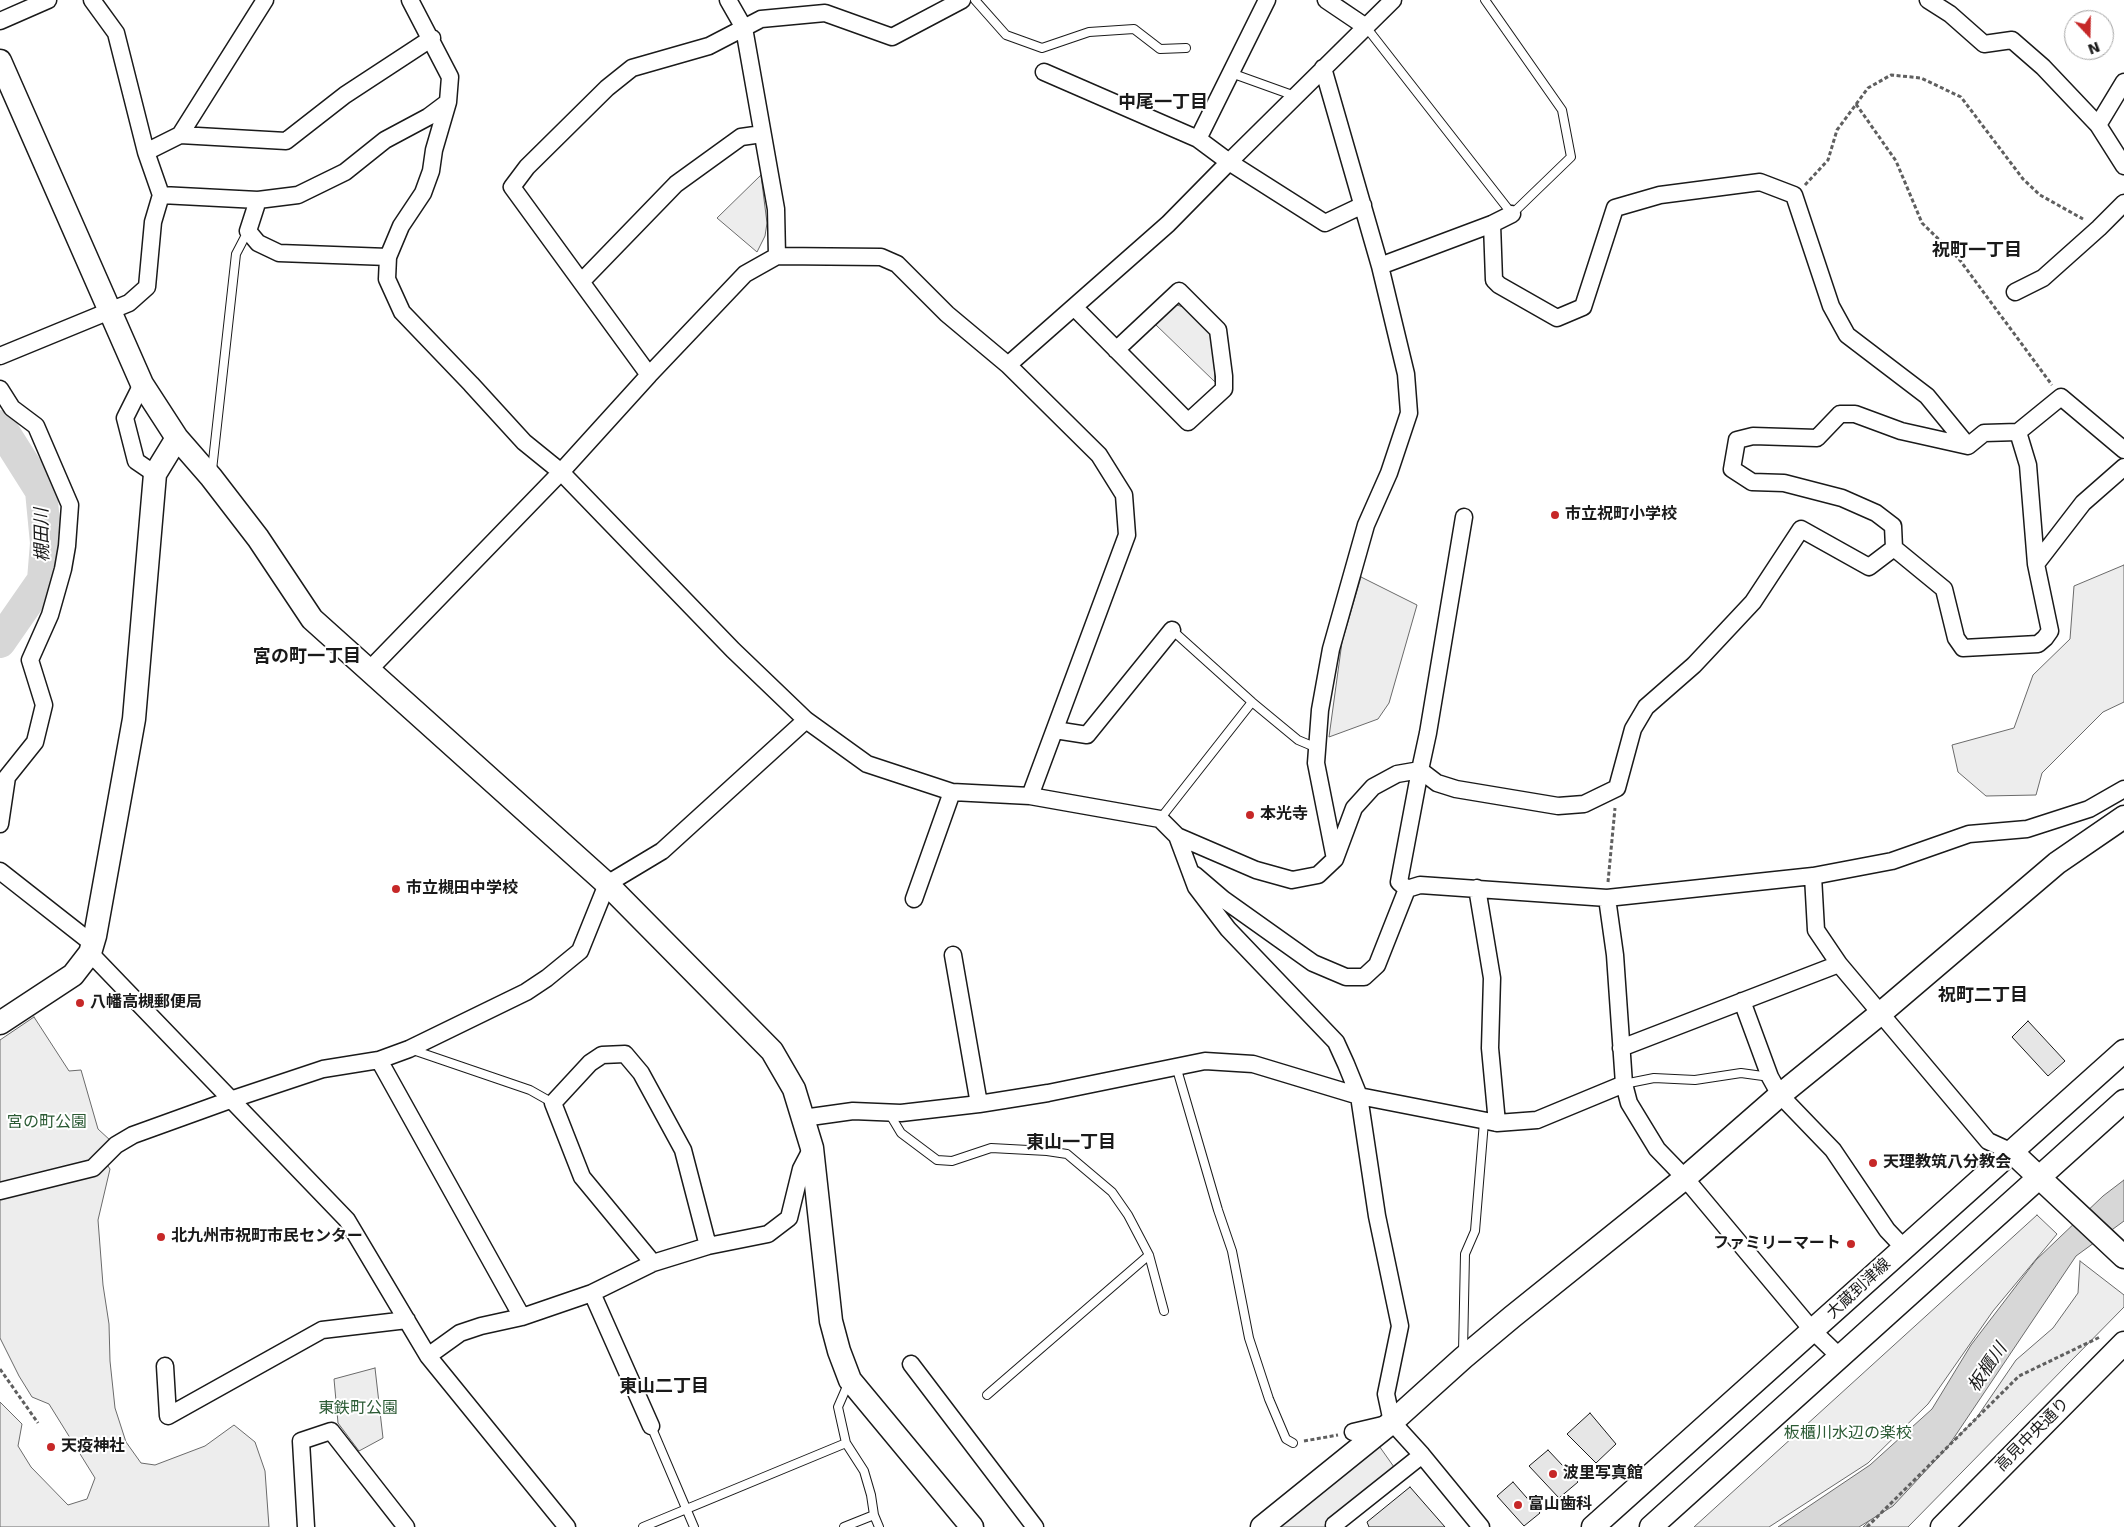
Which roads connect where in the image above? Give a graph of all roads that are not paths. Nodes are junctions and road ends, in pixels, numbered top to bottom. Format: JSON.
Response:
{"nodes":[{"id":1,"x":48,"y":0,"type":"edge"},
{"id":2,"x":92,"y":0,"type":"edge"},
{"id":3,"x":265,"y":0,"type":"edge"},
{"id":4,"x":728,"y":0,"type":"edge"},
{"id":5,"x":962,"y":0,"type":"edge"},
{"id":6,"x":975,"y":0,"type":"edge"},
{"id":7,"x":1267,"y":0,"type":"edge"},
{"id":8,"x":1326,"y":0,"type":"edge"},
{"id":9,"x":1393,"y":0,"type":"edge"},
{"id":10,"x":1485,"y":0,"type":"edge"},
{"id":11,"x":1928,"y":0,"type":"edge"},
{"id":12,"x":412,"y":1,"type":"edge"},
{"id":13,"x":0,"y":22,"type":"edge"},
{"id":14,"x":1366,"y":27,"type":"junction"},
{"id":15,"x":744,"y":28,"type":"junction"},
{"id":16,"x":432,"y":38,"type":"junction"},
{"id":17,"x":1186,"y":48,"type":"dead end"},
{"id":18,"x":0,"y":61,"type":"edge"},
{"id":19,"x":1323,"y":68,"type":"junction"},
{"id":20,"x":1044,"y":72,"type":"dead end"},
{"id":21,"x":1231,"y":72,"type":"junction"},
{"id":22,"x":2124,"y":82,"type":"edge"},
{"id":23,"x":1296,"y":96,"type":"junction"},
{"id":24,"x":448,"y":102,"type":"junction"},
{"id":25,"x":2098,"y":125,"type":"junction"},
{"id":26,"x":762,"y":134,"type":"junction"},
{"id":27,"x":180,"y":135,"type":"junction"},
{"id":28,"x":1198,"y":139,"type":"junction"},
{"id":29,"x":146,"y":152,"type":"junction"},
{"id":30,"x":1229,"y":162,"type":"junction"},
{"id":31,"x":2124,"y":166,"type":"edge"},
{"id":32,"x":161,"y":196,"type":"junction"},
{"id":33,"x":258,"y":200,"type":"junction"},
{"id":34,"x":2124,"y":203,"type":"edge"},
{"id":35,"x":1363,"y":205,"type":"junction"},
{"id":36,"x":1512,"y":214,"type":"junction"},
{"id":37,"x":1492,"y":224,"type":"junction"},
{"id":38,"x":248,"y":231,"type":"junction"},
{"id":39,"x":777,"y":256,"type":"junction"},
{"id":40,"x":388,"y":257,"type":"junction"},
{"id":41,"x":1380,"y":266,"type":"junction"},
{"id":42,"x":582,"y":281,"type":"junction"},
{"id":43,"x":2015,"y":292,"type":"dead end"},
{"id":44,"x":1074,"y":307,"type":"junction"},
{"id":45,"x":110,"y":312,"type":"junction"},
{"id":46,"x":1116,"y":350,"type":"junction"},
{"id":47,"x":0,"y":356,"type":"edge"},
{"id":48,"x":1008,"y":365,"type":"junction"},
{"id":49,"x":649,"y":375,"type":"junction"},
{"id":50,"x":142,"y":384,"type":"junction"},
{"id":51,"x":0,"y":389,"type":"edge"},
{"id":52,"x":2018,"y":432,"type":"junction"},
{"id":53,"x":177,"y":438,"type":"junction"},
{"id":54,"x":1968,"y":446,"type":"junction"},
{"id":55,"x":2124,"y":450,"type":"edge"},
{"id":56,"x":2124,"y":467,"type":"edge"},
{"id":57,"x":561,"y":472,"type":"junction"},
{"id":58,"x":155,"y":474,"type":"junction"},
{"id":59,"x":211,"y":477,"type":"junction"},
{"id":60,"x":1464,"y":517,"type":"dead end"},
{"id":61,"x":1894,"y":548,"type":"junction"},
{"id":62,"x":2036,"y":564,"type":"junction"},
{"id":63,"x":1172,"y":630,"type":"joint"},
{"id":64,"x":369,"y":670,"type":"junction"},
{"id":65,"x":1252,"y":702,"type":"junction"},
{"id":66,"x":806,"y":720,"type":"junction"},
{"id":67,"x":1055,"y":730,"type":"junction"},
{"id":68,"x":1317,"y":748,"type":"junction"},
{"id":69,"x":1420,"y":770,"type":"junction"},
{"id":70,"x":2124,"y":790,"type":"edge"},
{"id":71,"x":952,"y":792,"type":"junction"},
{"id":72,"x":1030,"y":796,"type":"junction"},
{"id":73,"x":2124,"y":817,"type":"edge"},
{"id":74,"x":1160,"y":819,"type":"junction"},
{"id":75,"x":0,"y":824,"type":"edge"},
{"id":76,"x":1177,"y":836,"type":"junction"},
{"id":77,"x":1335,"y":859,"type":"junction"},
{"id":78,"x":1190,"y":870,"type":"junction"},
{"id":79,"x":0,"y":871,"type":"edge"},
{"id":80,"x":1813,"y":876,"type":"junction"},
{"id":81,"x":608,"y":884,"type":"junction"},
{"id":82,"x":1476,"y":888,"type":"junction"},
{"id":83,"x":1407,"y":889,"type":"junction"},
{"id":84,"x":1606,"y":898,"type":"junction"},
{"id":85,"x":914,"y":899,"type":"dead end"},
{"id":86,"x":91,"y":949,"type":"junction"},
{"id":87,"x":953,"y":955,"type":"dead end"},
{"id":88,"x":1839,"y":964,"type":"junction"},
{"id":89,"x":1742,"y":1001,"type":"junction"},
{"id":90,"x":1881,"y":1013,"type":"junction"},
{"id":91,"x":1,"y":1021,"type":"edge"},
{"id":92,"x":1621,"y":1048,"type":"junction"},
{"id":93,"x":409,"y":1049,"type":"junction"},
{"id":94,"x":2124,"y":1051,"type":"edge"},
{"id":95,"x":379,"y":1060,"type":"junction"},
{"id":96,"x":1176,"y":1066,"type":"junction"},
{"id":97,"x":1624,"y":1084,"type":"junction"},
{"id":98,"x":1775,"y":1086,"type":"junction"},
{"id":99,"x":1359,"y":1096,"type":"junction"},
{"id":100,"x":230,"y":1100,"type":"junction"},
{"id":101,"x":2124,"y":1101,"type":"edge"},
{"id":102,"x":553,"y":1103,"type":"junction"},
{"id":103,"x":979,"y":1104,"type":"junction"},
{"id":104,"x":888,"y":1113,"type":"junction"},
{"id":105,"x":803,"y":1118,"type":"junction"},
{"id":106,"x":1490,"y":1122,"type":"junction"},
{"id":107,"x":812,"y":1148,"type":"junction"},
{"id":108,"x":2012,"y":1152,"type":"junction"},
{"id":109,"x":2039,"y":1177,"type":"junction"},
{"id":110,"x":1685,"y":1178,"type":"junction"},
{"id":111,"x":0,"y":1191,"type":"edge"},
{"id":112,"x":708,"y":1246,"type":"junction"},
{"id":113,"x":1904,"y":1248,"type":"junction"},
{"id":114,"x":2117,"y":1250,"type":"edge"},
{"id":115,"x":1149,"y":1255,"type":"junction"},
{"id":116,"x":653,"y":1264,"type":"junction"},
{"id":117,"x":592,"y":1293,"type":"junction"},
{"id":118,"x":1164,"y":1310,"type":"dead end"},
{"id":119,"x":522,"y":1317,"type":"junction"},
{"id":120,"x":407,"y":1320,"type":"junction"},
{"id":121,"x":1813,"y":1331,"type":"junction"},
{"id":122,"x":2116,"y":1338,"type":"edge"},
{"id":123,"x":428,"y":1356,"type":"junction"},
{"id":124,"x":1840,"y":1357,"type":"junction"},
{"id":125,"x":1463,"y":1358,"type":"junction"},
{"id":126,"x":911,"y":1364,"type":"dead end"},
{"id":127,"x":165,"y":1366,"type":"dead end"},
{"id":128,"x":850,"y":1380,"type":"junction"},
{"id":129,"x":987,"y":1395,"type":"dead end"},
{"id":130,"x":1392,"y":1422,"type":"junction"},
{"id":131,"x":651,"y":1426,"type":"joint"},
{"id":132,"x":1353,"y":1432,"type":"road end"},
{"id":133,"x":846,"y":1443,"type":"junction"},
{"id":134,"x":1293,"y":1443,"type":"road end"},
{"id":135,"x":1422,"y":1455,"type":"junction"},
{"id":136,"x":686,"y":1510,"type":"junction"},
{"id":137,"x":874,"y":1515,"type":"junction"},
{"id":138,"x":306,"y":1527,"type":"edge"},
{"id":139,"x":406,"y":1527,"type":"edge"},
{"id":140,"x":567,"y":1527,"type":"edge"},
{"id":141,"x":643,"y":1527,"type":"edge"},
{"id":142,"x":694,"y":1527,"type":"edge"},
{"id":143,"x":844,"y":1527,"type":"edge"},
{"id":144,"x":880,"y":1527,"type":"edge"},
{"id":145,"x":972,"y":1527,"type":"edge"},
{"id":146,"x":1035,"y":1527,"type":"edge"},
{"id":147,"x":1262,"y":1527,"type":"edge"},
{"id":148,"x":1336,"y":1527,"type":"edge"},
{"id":149,"x":1481,"y":1527,"type":"edge"},
{"id":150,"x":1592,"y":1527,"type":"edge"},
{"id":151,"x":1651,"y":1527,"type":"edge"},
{"id":152,"x":1942,"y":1527,"type":"edge"}],
"edges":[{"from":1,"to":13,"type":"street"},
{"from":2,"to":29,"type":"street"},
{"from":3,"to":27,"type":"street"},
{"from":4,"to":15,"type":"street"},
{"from":5,"to":15,"type":"street"},
{"from":6,"to":17,"type":"lane"},
{"from":7,"to":21,"type":"street"},
{"from":8,"to":14,"type":"street"},
{"from":9,"to":14,"type":"street"},
{"from":10,"to":36,"type":"lane"},
{"from":11,"to":25,"type":"street"},
{"from":12,"to":16,"type":"street"},
{"from":14,"to":19,"type":"street"},
{"from":14,"to":36,"type":"lane"},
{"from":15,"to":26,"type":"street"},
{"from":15,"to":42,"type":"street"},
{"from":16,"to":24,"type":"street"},
{"from":16,"to":27,"type":"street"},
{"from":18,"to":45,"type":"street"},
{"from":19,"to":23,"type":"street"},
{"from":19,"to":35,"type":"street"},
{"from":20,"to":28,"type":"street"},
{"from":21,"to":23,"type":"lane"},
{"from":21,"to":28,"type":"street"},
{"from":22,"to":25,"type":"street"},
{"from":23,"to":30,"type":"street"},
{"from":24,"to":33,"type":"street"},
{"from":24,"to":40,"type":"street"},
{"from":25,"to":31,"type":"street"},
{"from":26,"to":39,"type":"street"},
{"from":26,"to":42,"type":"street"},
{"from":27,"to":29,"type":"street"},
{"from":28,"to":30,"type":"street"},
{"from":29,"to":32,"type":"street"},
{"from":30,"to":35,"type":"street"},
{"from":30,"to":44,"type":"street"},
{"from":32,"to":33,"type":"street"},
{"from":32,"to":45,"type":"street"},
{"from":33,"to":38,"type":"street"},
{"from":34,"to":43,"type":"street"},
{"from":35,"to":41,"type":"street"},
{"from":36,"to":37,"type":"street"},
{"from":37,"to":41,"type":"street"},
{"from":37,"to":54,"type":"street"},
{"from":38,"to":40,"type":"street"},
{"from":38,"to":59,"type":"lane"},
{"from":39,"to":48,"type":"street"},
{"from":39,"to":49,"type":"street"},
{"from":40,"to":57,"type":"street"},
{"from":41,"to":68,"type":"street"},
{"from":42,"to":49,"type":"street"},
{"from":44,"to":46,"type":"street"},
{"from":44,"to":48,"type":"street"},
{"from":45,"to":47,"type":"street"},
{"from":45,"to":50,"type":"street"},
{"from":46,"to":46,"type":"street"},
{"from":48,"to":67,"type":"street"},
{"from":49,"to":57,"type":"street"},
{"from":50,"to":53,"type":"street"},
{"from":50,"to":58,"type":"street"},
{"from":51,"to":75,"type":"street"},
{"from":52,"to":54,"type":"street"},
{"from":52,"to":55,"type":"street"},
{"from":52,"to":62,"type":"street"},
{"from":53,"to":58,"type":"street"},
{"from":53,"to":59,"type":"street"},
{"from":54,"to":61,"type":"street"},
{"from":56,"to":62,"type":"street"},
{"from":57,"to":64,"type":"street"},
{"from":57,"to":66,"type":"street"},
{"from":58,"to":86,"type":"street"},
{"from":59,"to":64,"type":"street"},
{"from":60,"to":69,"type":"street"},
{"from":61,"to":62,"type":"street"},
{"from":61,"to":69,"type":"street"},
{"from":63,"to":65,"type":"lane"},
{"from":63,"to":67,"type":"street"},
{"from":64,"to":81,"type":"street"},
{"from":65,"to":68,"type":"lane"},
{"from":65,"to":74,"type":"lane"},
{"from":66,"to":71,"type":"street"},
{"from":66,"to":81,"type":"street"},
{"from":67,"to":72,"type":"street"},
{"from":68,"to":77,"type":"street"},
{"from":69,"to":77,"type":"street"},
{"from":69,"to":83,"type":"street"},
{"from":70,"to":80,"type":"street"},
{"from":71,"to":72,"type":"street"},
{"from":71,"to":85,"type":"street"},
{"from":72,"to":74,"type":"street"},
{"from":73,"to":90,"type":"street"},
{"from":74,"to":76,"type":"street"},
{"from":76,"to":77,"type":"street"},
{"from":76,"to":78,"type":"street"},
{"from":78,"to":83,"type":"street"},
{"from":78,"to":99,"type":"street"},
{"from":79,"to":86,"type":"street"},
{"from":80,"to":84,"type":"street"},
{"from":80,"to":88,"type":"street"},
{"from":81,"to":93,"type":"street"},
{"from":81,"to":105,"type":"street"},
{"from":82,"to":83,"type":"street"},
{"from":82,"to":84,"type":"street"},
{"from":82,"to":106,"type":"street"},
{"from":84,"to":92,"type":"street"},
{"from":86,"to":91,"type":"street"},
{"from":86,"to":100,"type":"street"},
{"from":87,"to":103,"type":"street"},
{"from":88,"to":89,"type":"street"},
{"from":88,"to":90,"type":"street"},
{"from":89,"to":92,"type":"street"},
{"from":89,"to":98,"type":"street"},
{"from":90,"to":98,"type":"street"},
{"from":90,"to":108,"type":"street"},
{"from":92,"to":97,"type":"street"},
{"from":93,"to":95,"type":"street"},
{"from":93,"to":102,"type":"lane"},
{"from":94,"to":108,"type":"street","name":"大蔵到津線"},
{"from":95,"to":100,"type":"street"},
{"from":95,"to":119,"type":"street"},
{"from":96,"to":99,"type":"street"},
{"from":96,"to":103,"type":"street"},
{"from":96,"to":134,"type":"lane"},
{"from":97,"to":98,"type":"lane"},
{"from":97,"to":106,"type":"street"},
{"from":97,"to":110,"type":"street"},
{"from":98,"to":110,"type":"street"},
{"from":98,"to":113,"type":"street"},
{"from":99,"to":106,"type":"street"},
{"from":99,"to":130,"type":"street"},
{"from":100,"to":111,"type":"street"},
{"from":100,"to":120,"type":"street"},
{"from":101,"to":109,"type":"street"},
{"from":102,"to":112,"type":"street"},
{"from":102,"to":116,"type":"street"},
{"from":103,"to":104,"type":"street"},
{"from":104,"to":105,"type":"street"},
{"from":104,"to":115,"type":"lane"},
{"from":105,"to":107,"type":"street"},
{"from":106,"to":125,"type":"lane"},
{"from":107,"to":112,"type":"street"},
{"from":107,"to":128,"type":"street"},
{"from":108,"to":109,"type":"street"},
{"from":108,"to":113,"type":"street","name":"大蔵到津線"},
{"from":109,"to":114,"type":"street"},
{"from":109,"to":124,"type":"street"},
{"from":110,"to":121,"type":"street"},
{"from":110,"to":125,"type":"street"},
{"from":112,"to":116,"type":"street"},
{"from":113,"to":121,"type":"street","name":"大蔵到津線"},
{"from":115,"to":118,"type":"lane"},
{"from":115,"to":129,"type":"lane"},
{"from":116,"to":117,"type":"street"},
{"from":117,"to":119,"type":"street"},
{"from":117,"to":131,"type":"street"},
{"from":119,"to":123,"type":"street"},
{"from":120,"to":123,"type":"street"},
{"from":120,"to":127,"type":"street"},
{"from":121,"to":124,"type":"street"},
{"from":121,"to":150,"type":"street","name":"大蔵到津線"},
{"from":122,"to":152,"type":"street","name":"高見中央通り"},
{"from":123,"to":140,"type":"street"},
{"from":124,"to":151,"type":"street"},
{"from":125,"to":130,"type":"street"},
{"from":126,"to":146,"type":"street"},
{"from":128,"to":133,"type":"lane"},
{"from":128,"to":145,"type":"street"},
{"from":130,"to":132,"type":"street"},
{"from":130,"to":135,"type":"street"},
{"from":130,"to":147,"type":"street"},
{"from":131,"to":136,"type":"lane"},
{"from":133,"to":136,"type":"lane"},
{"from":133,"to":137,"type":"lane"},
{"from":135,"to":148,"type":"street"},
{"from":135,"to":149,"type":"street"},
{"from":136,"to":141,"type":"lane"},
{"from":136,"to":142,"type":"lane"},
{"from":137,"to":143,"type":"lane"},
{"from":137,"to":144,"type":"lane"},
{"from":138,"to":139,"type":"street"}]}
